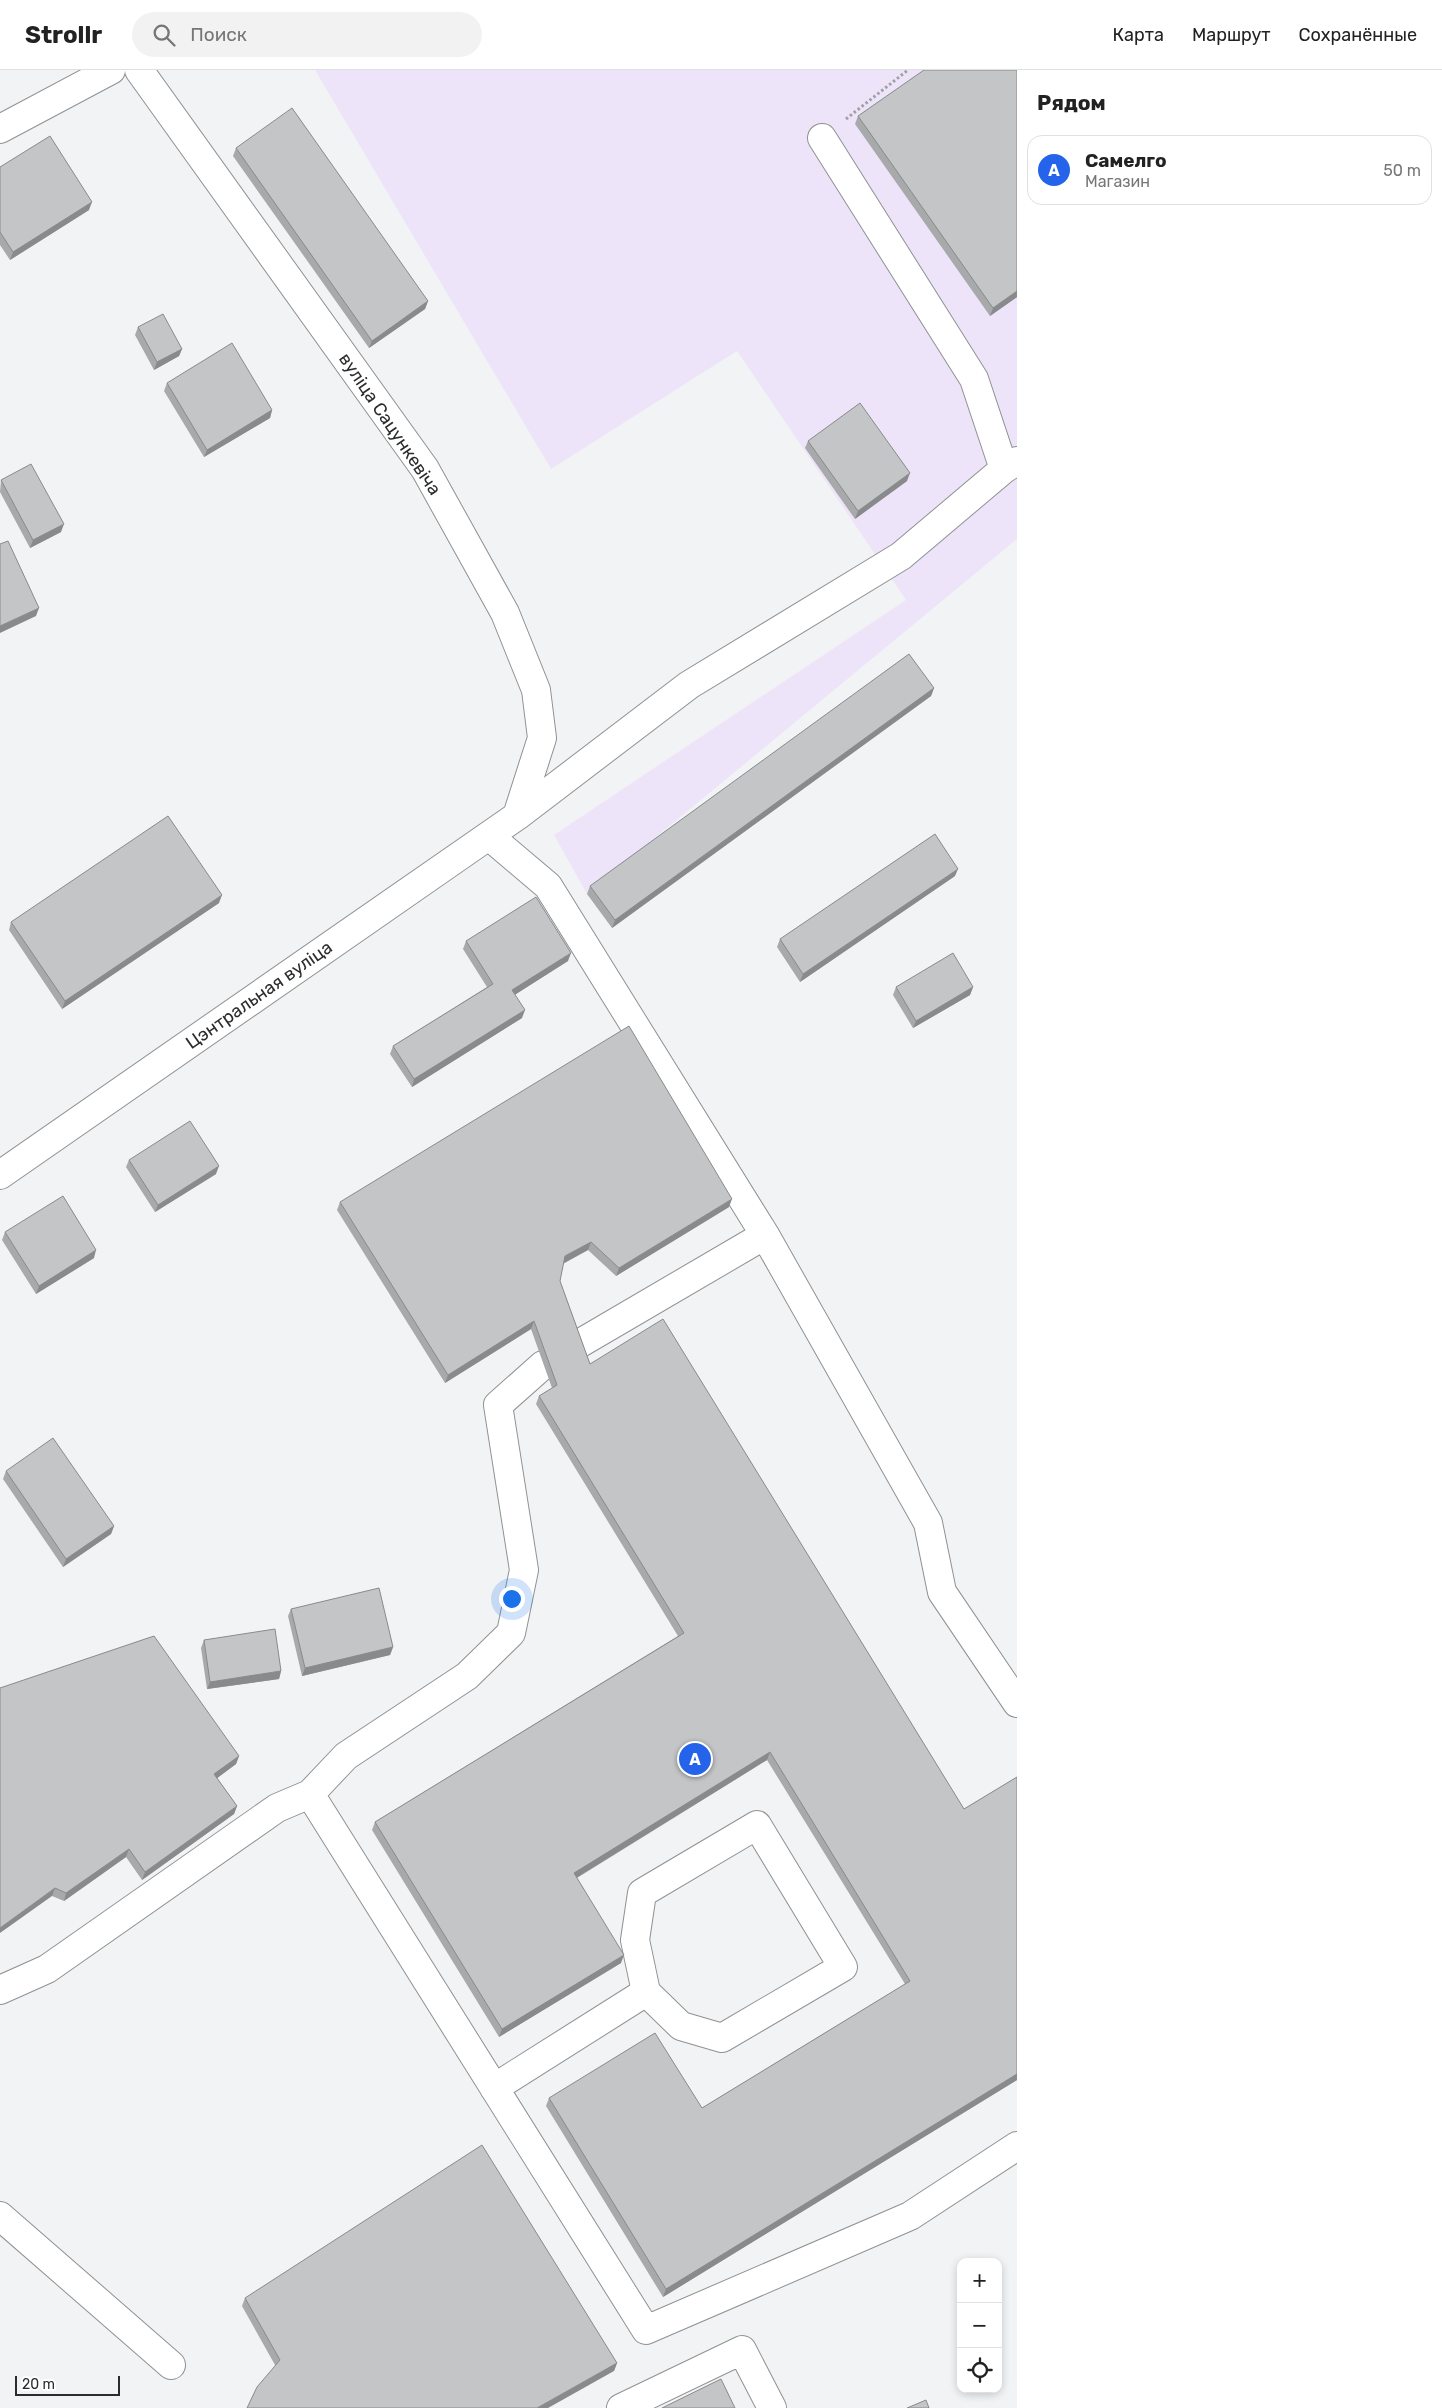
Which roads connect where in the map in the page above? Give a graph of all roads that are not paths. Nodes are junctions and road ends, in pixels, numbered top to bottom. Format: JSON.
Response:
{"nodes":[{"id":1,"x":111,"y":70,"type":"edge"},
{"id":2,"x":139,"y":70,"type":"edge"},
{"id":3,"x":0,"y":129,"type":"edge"},
{"id":4,"x":822,"y":138,"type":"road end"},
{"id":5,"x":1010,"y":465,"type":"edge"},
{"id":6,"x":517,"y":816,"type":"junction"},
{"id":7,"x":489,"y":836,"type":"junction"},
{"id":8,"x":0,"y":1174,"type":"edge"},
{"id":9,"x":765,"y":1235,"type":"junction"},
{"id":10,"x":577,"y":1345,"type":"edge"},
{"id":11,"x":543,"y":1365,"type":"dead end"},
{"id":12,"x":1017,"y":1703,"type":"edge"},
{"id":13,"x":310,"y":1794,"type":"junction"},
{"id":14,"x":0,"y":1990,"type":"edge"},
{"id":15,"x":646,"y":1992,"type":"junction"},
{"id":16,"x":494,"y":2088,"type":"junction"},
{"id":17,"x":1017,"y":2146,"type":"edge"},
{"id":18,"x":0,"y":2216,"type":"edge"},
{"id":19,"x":172,"y":2365,"type":"dead end"},
{"id":20,"x":621,"y":2408,"type":"edge"},
{"id":21,"x":772,"y":2408,"type":"edge"}],
"edges":[{"from":1,"to":3,"type":"street"},
{"from":2,"to":6,"type":"street","name":"вуліца Сацункевіча"},
{"from":4,"to":5,"type":"street"},
{"from":5,"to":6,"type":"street","name":"Цэнтральная вуліца"},
{"from":6,"to":7,"type":"street","name":"Цэнтральная вуліца"},
{"from":7,"to":8,"type":"street","name":"Цэнтральная вуліца"},
{"from":7,"to":9,"type":"street"},
{"from":9,"to":10,"type":"street"},
{"from":9,"to":12,"type":"street"},
{"from":11,"to":13,"type":"street"},
{"from":13,"to":14,"type":"street"},
{"from":13,"to":16,"type":"street"},
{"from":15,"to":15,"type":"street"},
{"from":15,"to":16,"type":"street"},
{"from":16,"to":17,"type":"street"},
{"from":18,"to":19,"type":"street"},
{"from":20,"to":21,"type":"street"}]}
